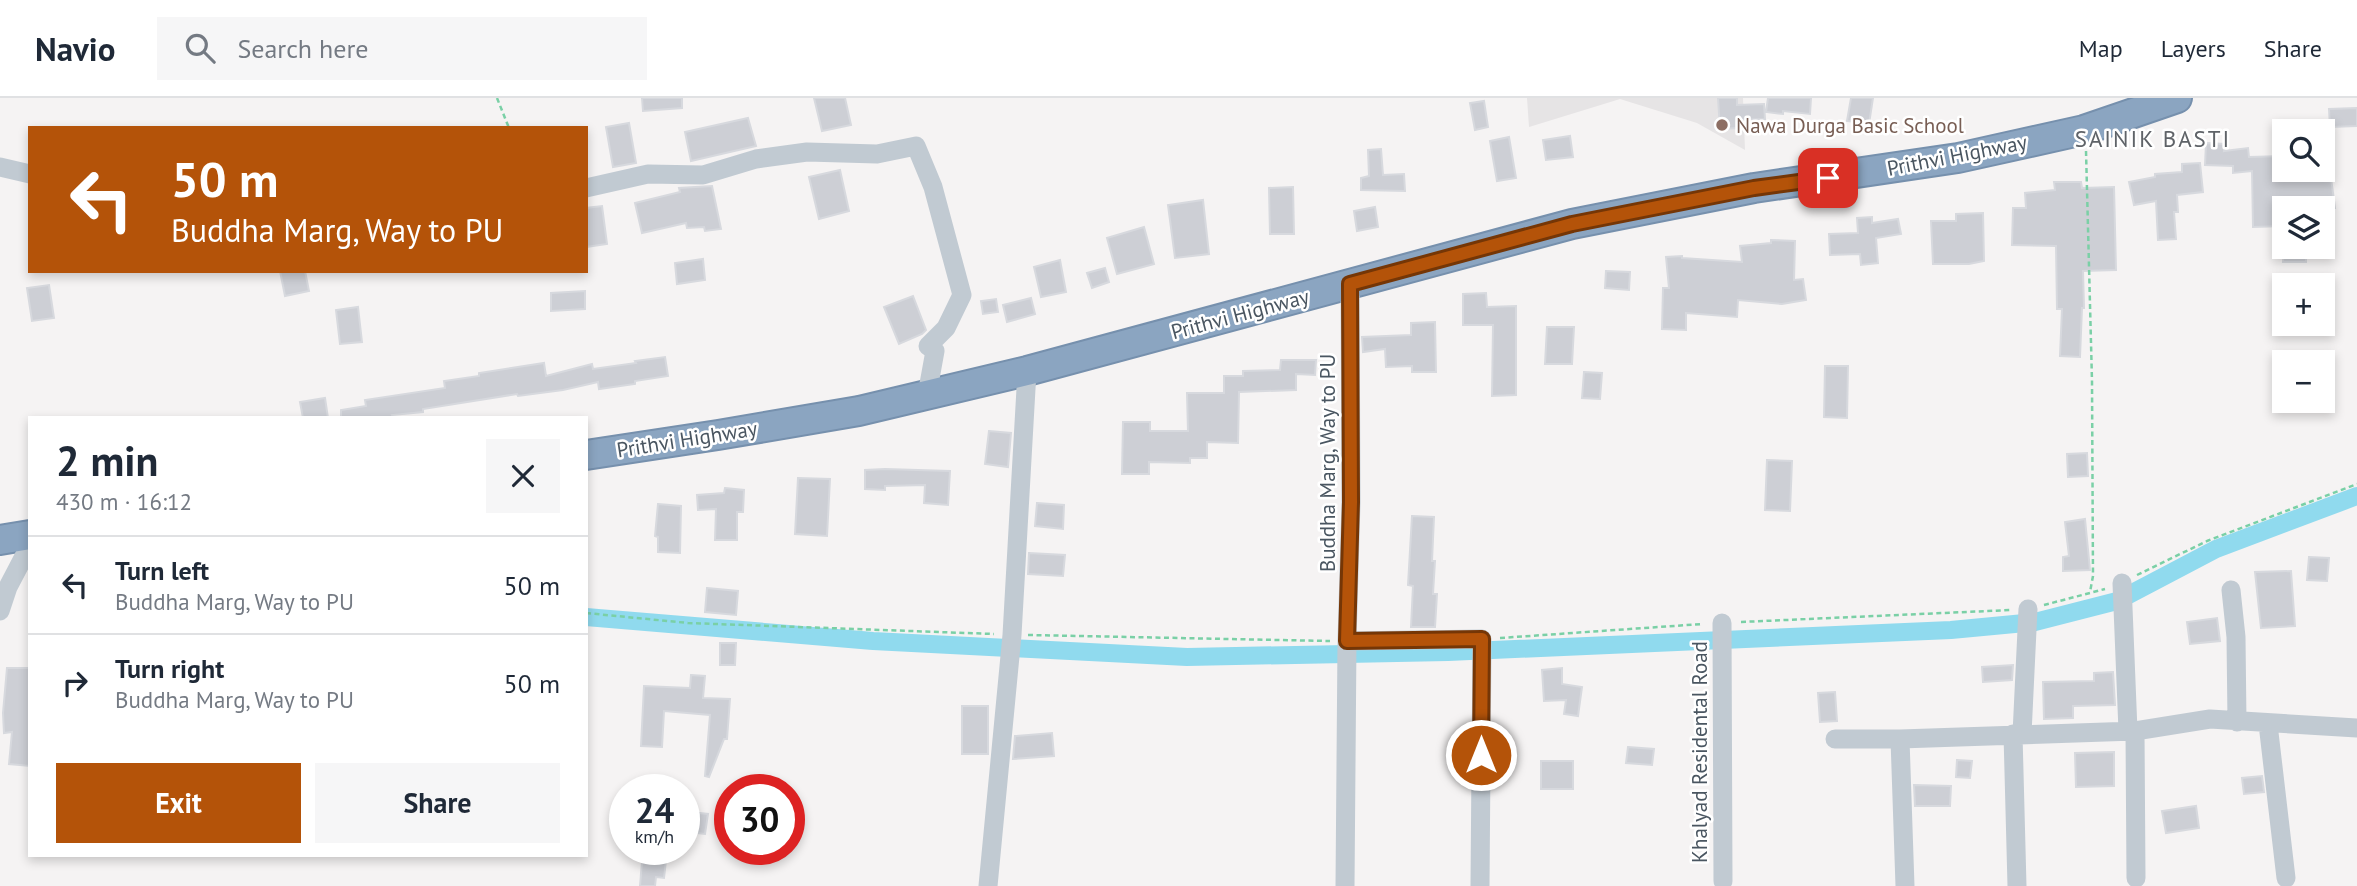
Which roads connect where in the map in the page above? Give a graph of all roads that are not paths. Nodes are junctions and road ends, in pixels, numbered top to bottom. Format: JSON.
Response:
{"nodes":[{"id":1,"x":2177,"y":98,"type":"edge"},
{"id":2,"x":0,"y":166,"type":"edge"},
{"id":3,"x":28,"y":173,"type":"edge"},
{"id":4,"x":588,"y":188,"type":"edge"},
{"id":5,"x":1350,"y":284,"type":"junction"},
{"id":6,"x":1027,"y":371,"type":"junction"},
{"id":7,"x":927,"y":395,"type":"junction"},
{"id":8,"x":588,"y":455,"type":"edge"},
{"id":9,"x":28,"y":535,"type":"edge"},
{"id":10,"x":0,"y":540,"type":"edge"},
{"id":11,"x":28,"y":549,"type":"edge"},
{"id":12,"x":2122,"y":583,"type":"road end"},
{"id":13,"x":2231,"y":590,"type":"dead end"},
{"id":14,"x":2028,"y":609,"type":"road end"},
{"id":15,"x":0,"y":611,"type":"edge"},
{"id":16,"x":1722,"y":623,"type":"road end"},
{"id":17,"x":1347,"y":641,"type":"junction"},
{"id":18,"x":2237,"y":722,"type":"junction"},
{"id":19,"x":2269,"y":724,"type":"junction"},
{"id":20,"x":2357,"y":728,"type":"edge"},
{"id":21,"x":2131,"y":731,"type":"junction"},
{"id":22,"x":2018,"y":734,"type":"junction"},
{"id":23,"x":1835,"y":739,"type":"dead end"},
{"id":24,"x":1900,"y":739,"type":"junction"},
{"id":25,"x":2136,"y":878,"type":"dead end"},
{"id":26,"x":2286,"y":878,"type":"dead end"},
{"id":27,"x":1723,"y":881,"type":"dead end"},
{"id":28,"x":988,"y":886,"type":"edge"},
{"id":29,"x":1345,"y":886,"type":"edge"},
{"id":30,"x":1480,"y":886,"type":"edge"},
{"id":31,"x":1905,"y":886,"type":"edge"},
{"id":32,"x":2017,"y":886,"type":"edge"}],
"edges":[{"from":1,"to":5,"type":"highway","name":"Prithvi Highway"},
{"from":2,"to":3,"type":"street"},
{"from":4,"to":7,"type":"street"},
{"from":5,"to":6,"type":"highway","name":"Prithvi Highway"},
{"from":5,"to":17,"type":"street","name":"Buddha Marg, Way to PU"},
{"from":6,"to":7,"type":"highway","name":"Prithvi Highway"},
{"from":6,"to":28,"type":"street"},
{"from":7,"to":8,"type":"highway","name":"Prithvi Highway"},
{"from":9,"to":10,"type":"highway"},
{"from":11,"to":15,"type":"street"},
{"from":12,"to":21,"type":"street"},
{"from":13,"to":18,"type":"street"},
{"from":14,"to":22,"type":"street"},
{"from":16,"to":27,"type":"street","name":"Khalyad Residental Road"},
{"from":17,"to":29,"type":"street","name":"Buddha Marg, Way to PU"},
{"from":17,"to":30,"type":"street"},
{"from":18,"to":19,"type":"street"},
{"from":18,"to":21,"type":"street"},
{"from":19,"to":20,"type":"street"},
{"from":19,"to":26,"type":"street"},
{"from":21,"to":22,"type":"street"},
{"from":21,"to":25,"type":"street"},
{"from":22,"to":24,"type":"street"},
{"from":22,"to":32,"type":"street"},
{"from":23,"to":24,"type":"street"},
{"from":24,"to":31,"type":"street"}]}
